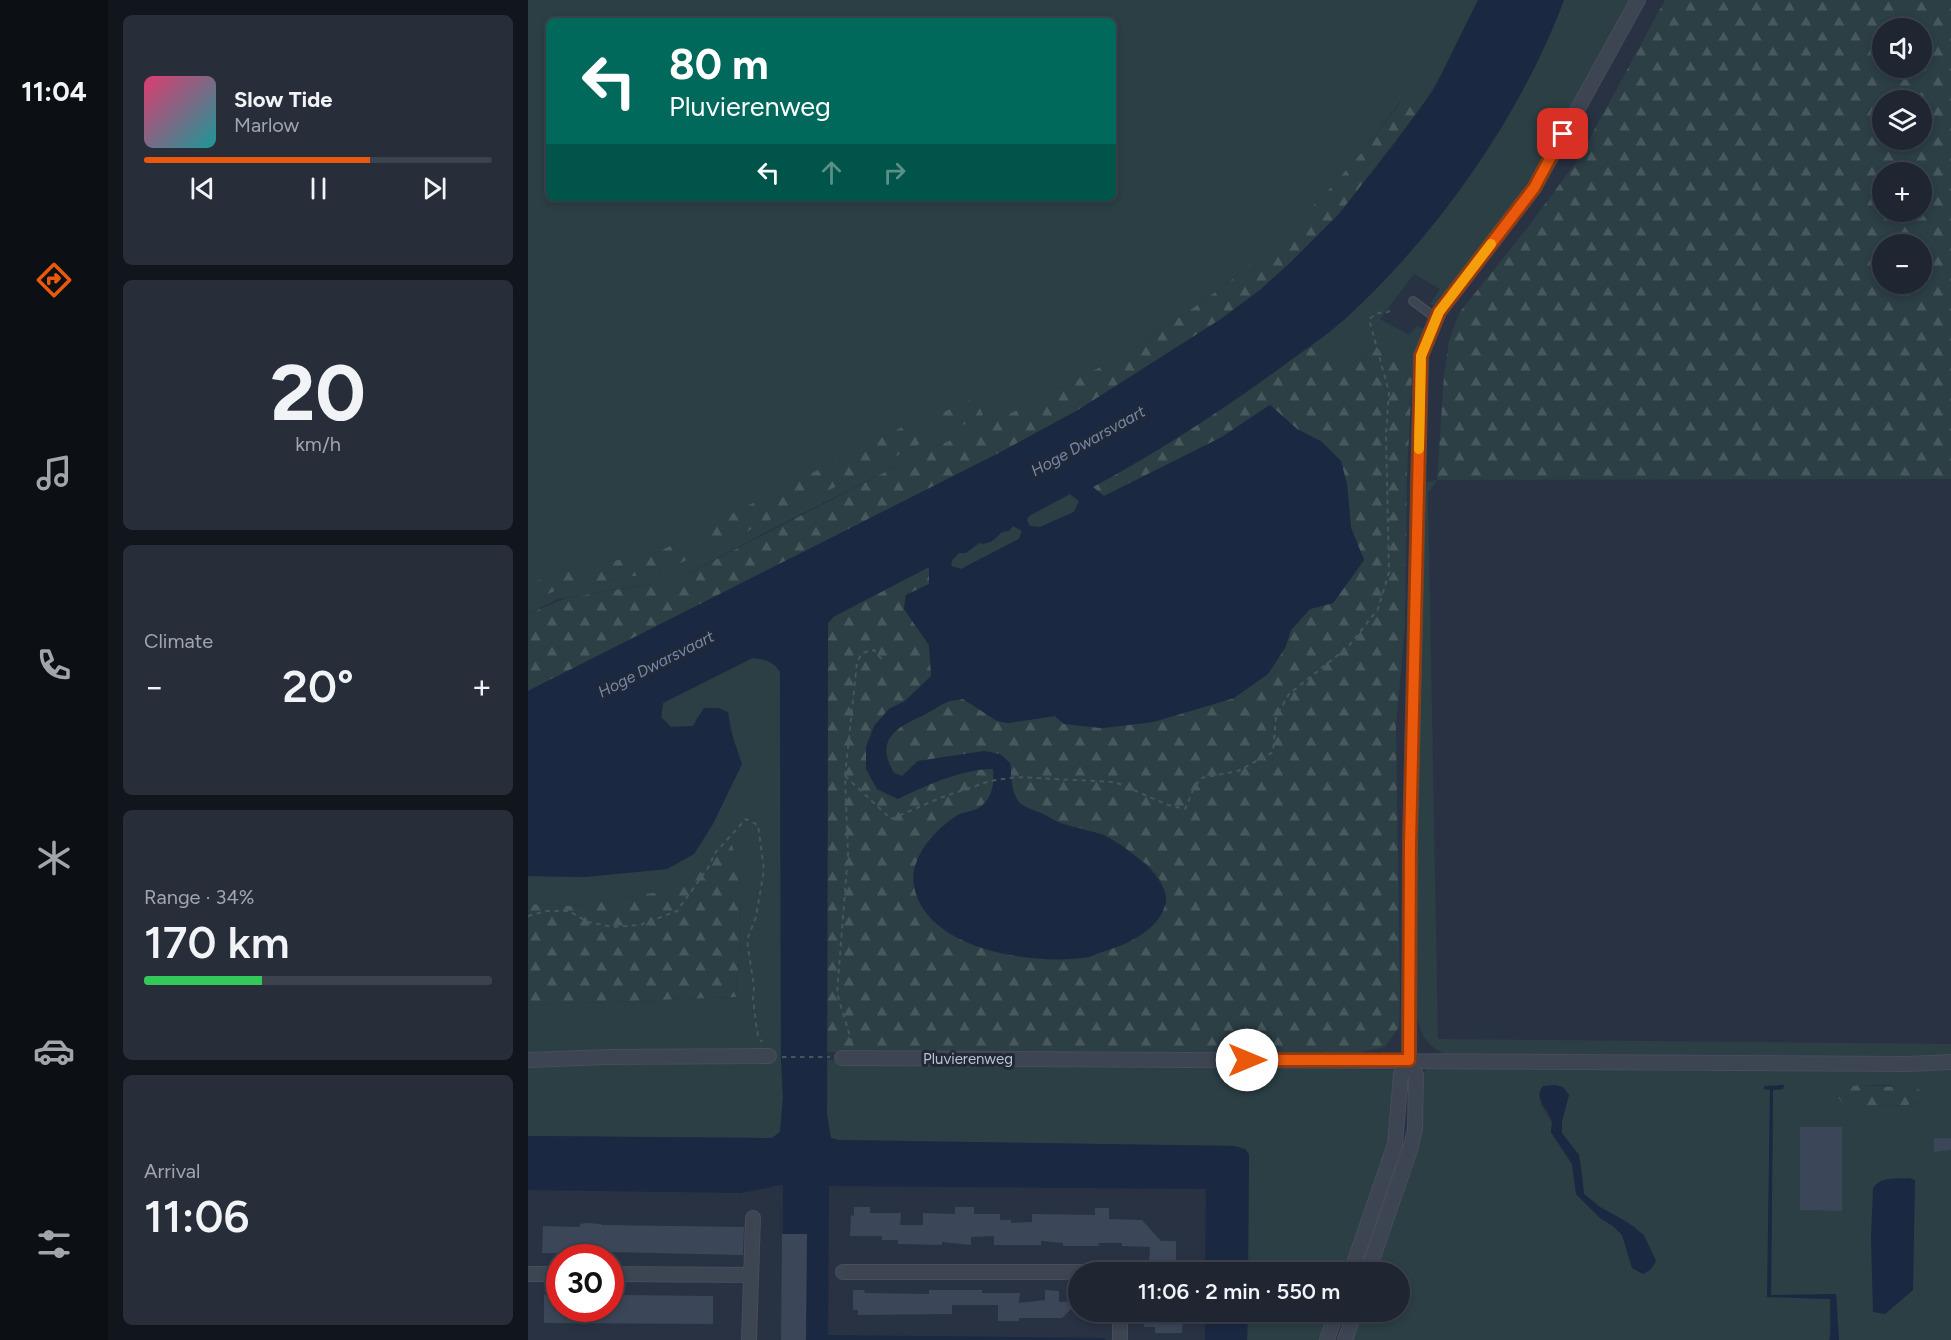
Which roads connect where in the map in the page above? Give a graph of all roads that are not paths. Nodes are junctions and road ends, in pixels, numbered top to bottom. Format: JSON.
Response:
{"nodes":[{"id":1,"x":1638,"y":0,"type":"edge"},
{"id":2,"x":1413,"y":301,"type":"dead end"},
{"id":3,"x":1436,"y":318,"type":"junction"},
{"id":4,"x":770,"y":1056,"type":"road end"},
{"id":5,"x":849,"y":1058,"type":"road end"},
{"id":6,"x":528,"y":1060,"type":"edge"},
{"id":7,"x":1409,"y":1060,"type":"junction"},
{"id":8,"x":1951,"y":1062,"type":"edge"},
{"id":9,"x":753,"y":1218,"type":"dead end"},
{"id":10,"x":1354,"y":1262,"type":"edge"},
{"id":11,"x":1371,"y":1262,"type":"edge"},
{"id":12,"x":843,"y":1272,"type":"dead end"},
{"id":13,"x":1068,"y":1272,"type":"edge"},
{"id":14,"x":528,"y":1274,"type":"edge"},
{"id":15,"x":546,"y":1274,"type":"edge"},
{"id":16,"x":624,"y":1274,"type":"edge"},
{"id":17,"x":751,"y":1275,"type":"junction"},
{"id":18,"x":1120,"y":1322,"type":"edge"},
{"id":19,"x":1333,"y":1322,"type":"edge"},
{"id":20,"x":1351,"y":1322,"type":"edge"},
{"id":21,"x":749,"y":1340,"type":"edge"},
{"id":22,"x":1119,"y":1340,"type":"edge"},
{"id":23,"x":1327,"y":1340,"type":"edge"},
{"id":24,"x":1345,"y":1340,"type":"edge"}],
"edges":[{"from":1,"to":3,"type":"street"},
{"from":2,"to":3,"type":"lane"},
{"from":3,"to":7,"type":"street"},
{"from":4,"to":6,"type":"street"},
{"from":5,"to":7,"type":"street","name":"Pluvierenweg"},
{"from":7,"to":8,"type":"street","name":"Pluvierenweg"},
{"from":7,"to":10,"type":"street"},
{"from":7,"to":11,"type":"street"},
{"from":9,"to":17,"type":"street"},
{"from":12,"to":13,"type":"street"},
{"from":14,"to":15,"type":"street"},
{"from":16,"to":17,"type":"street"},
{"from":17,"to":21,"type":"street"},
{"from":18,"to":22,"type":"street"},
{"from":19,"to":23,"type":"street"},
{"from":20,"to":24,"type":"street"}]}
